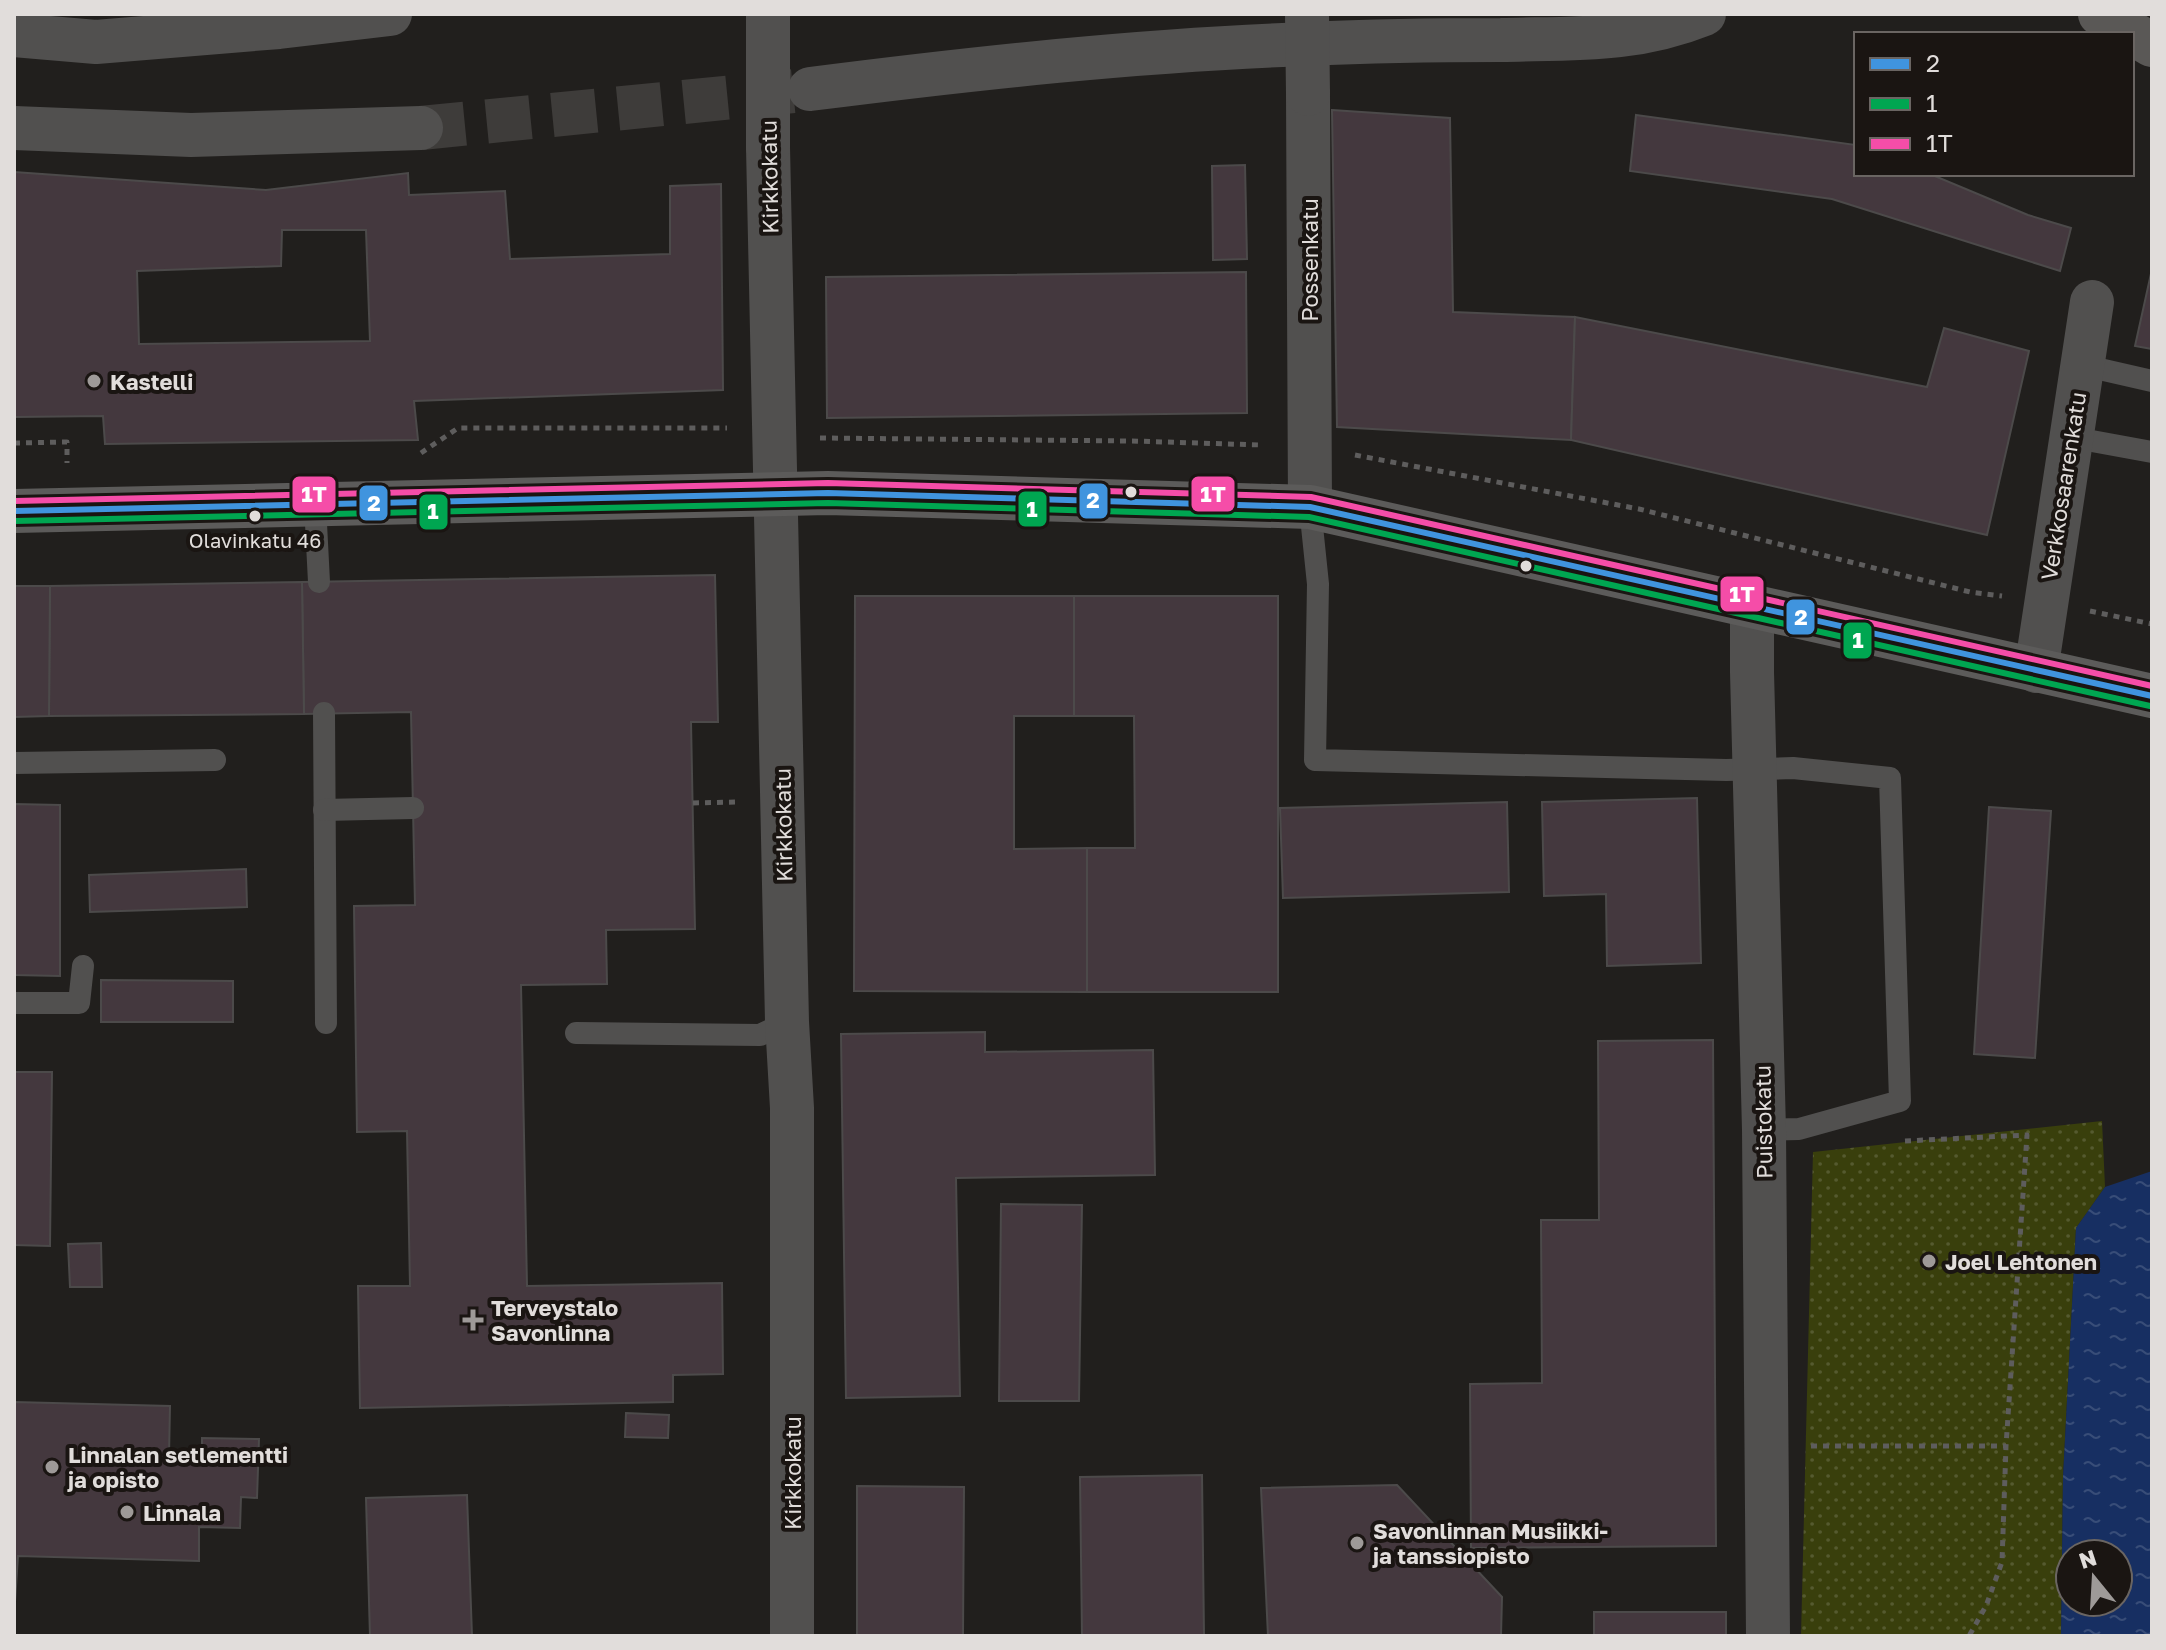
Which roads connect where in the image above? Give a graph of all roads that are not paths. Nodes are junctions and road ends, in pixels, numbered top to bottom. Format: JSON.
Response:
{"nodes":[{"id":1,"x":390,"y":14,"type":"edge"},
{"id":2,"x":768,"y":14,"type":"edge"},
{"id":3,"x":1307,"y":14,"type":"edge"},
{"id":4,"x":1704,"y":14,"type":"edge"},
{"id":5,"x":2100,"y":14,"type":"edge"},
{"id":6,"x":2130,"y":32,"type":"edge"},
{"id":7,"x":2134,"y":34,"type":"edge"},
{"id":8,"x":14,"y":35,"type":"edge"},
{"id":9,"x":2152,"y":45,"type":"edge"},
{"id":10,"x":810,"y":89,"type":"tunnel mouth"},
{"id":11,"x":14,"y":128,"type":"edge"},
{"id":12,"x":421,"y":128,"type":"tunnel mouth"},
{"id":13,"x":2092,"y":302,"type":"dead end"},
{"id":14,"x":2082,"y":365,"type":"junction"},
{"id":15,"x":2152,"y":381,"type":"edge"},
{"id":16,"x":2070,"y":437,"type":"junction"},
{"id":17,"x":2152,"y":452,"type":"edge"},
{"id":18,"x":776,"y":496,"type":"junction"},
{"id":19,"x":315,"y":504,"type":"junction"},
{"id":20,"x":1310,"y":507,"type":"junction"},
{"id":21,"x":14,"y":511,"type":"edge"},
{"id":22,"x":319,"y":582,"type":"dead end"},
{"id":23,"x":1752,"y":607,"type":"junction"},
{"id":24,"x":2036,"y":671,"type":"junction"},
{"id":25,"x":2152,"y":696,"type":"edge"},
{"id":26,"x":324,"y":713,"type":"dead end"},
{"id":27,"x":215,"y":760,"type":"dead end"},
{"id":28,"x":14,"y":763,"type":"edge"},
{"id":29,"x":1756,"y":769,"type":"junction"},
{"id":30,"x":413,"y":808,"type":"dead end"},
{"id":31,"x":324,"y":810,"type":"junction"},
{"id":32,"x":83,"y":966,"type":"dead end"},
{"id":33,"x":14,"y":1003,"type":"edge"},
{"id":34,"x":787,"y":1022,"type":"junction"},
{"id":35,"x":326,"y":1023,"type":"dead end"},
{"id":36,"x":576,"y":1033,"type":"dead end"},
{"id":37,"x":1764,"y":1130,"type":"junction"},
{"id":38,"x":792,"y":1636,"type":"edge"},
{"id":39,"x":1768,"y":1636,"type":"edge"}],
"edges":[{"from":1,"to":8,"type":"street"},
{"from":2,"to":18,"type":"street","name":"Kirkkokatu","bridge":true},
{"from":3,"to":20,"type":"street","name":"Possenkatu","bridge":true},
{"from":4,"to":10,"type":"street"},
{"from":5,"to":6,"type":"highway"},
{"from":7,"to":9,"type":"highway"},
{"from":11,"to":12,"type":"street"},
{"from":13,"to":14,"type":"street","name":"Verkkosaarenkatu"},
{"from":14,"to":15,"type":"lane"},
{"from":14,"to":16,"type":"street","name":"Verkkosaarenkatu"},
{"from":16,"to":17,"type":"lane"},
{"from":16,"to":24,"type":"street","name":"Verkkosaarenkatu"},
{"from":18,"to":19,"type":"main road"},
{"from":18,"to":20,"type":"main road"},
{"from":18,"to":34,"type":"street","name":"Kirkkokatu"},
{"from":19,"to":21,"type":"main road"},
{"from":19,"to":22,"type":"lane"},
{"from":20,"to":23,"type":"main road"},
{"from":20,"to":29,"type":"lane"},
{"from":23,"to":24,"type":"main road"},
{"from":23,"to":29,"type":"street","name":"Puistokatu"},
{"from":24,"to":25,"type":"main road"},
{"from":26,"to":31,"type":"lane"},
{"from":27,"to":28,"type":"lane"},
{"from":29,"to":37,"type":"street","name":"Puistokatu"},
{"from":29,"to":37,"type":"lane"},
{"from":30,"to":31,"type":"lane"},
{"from":31,"to":35,"type":"lane"},
{"from":32,"to":33,"type":"lane"},
{"from":34,"to":36,"type":"lane"},
{"from":34,"to":38,"type":"street","name":"Kirkkokatu"},
{"from":37,"to":39,"type":"street","name":"Puistokatu"}]}
